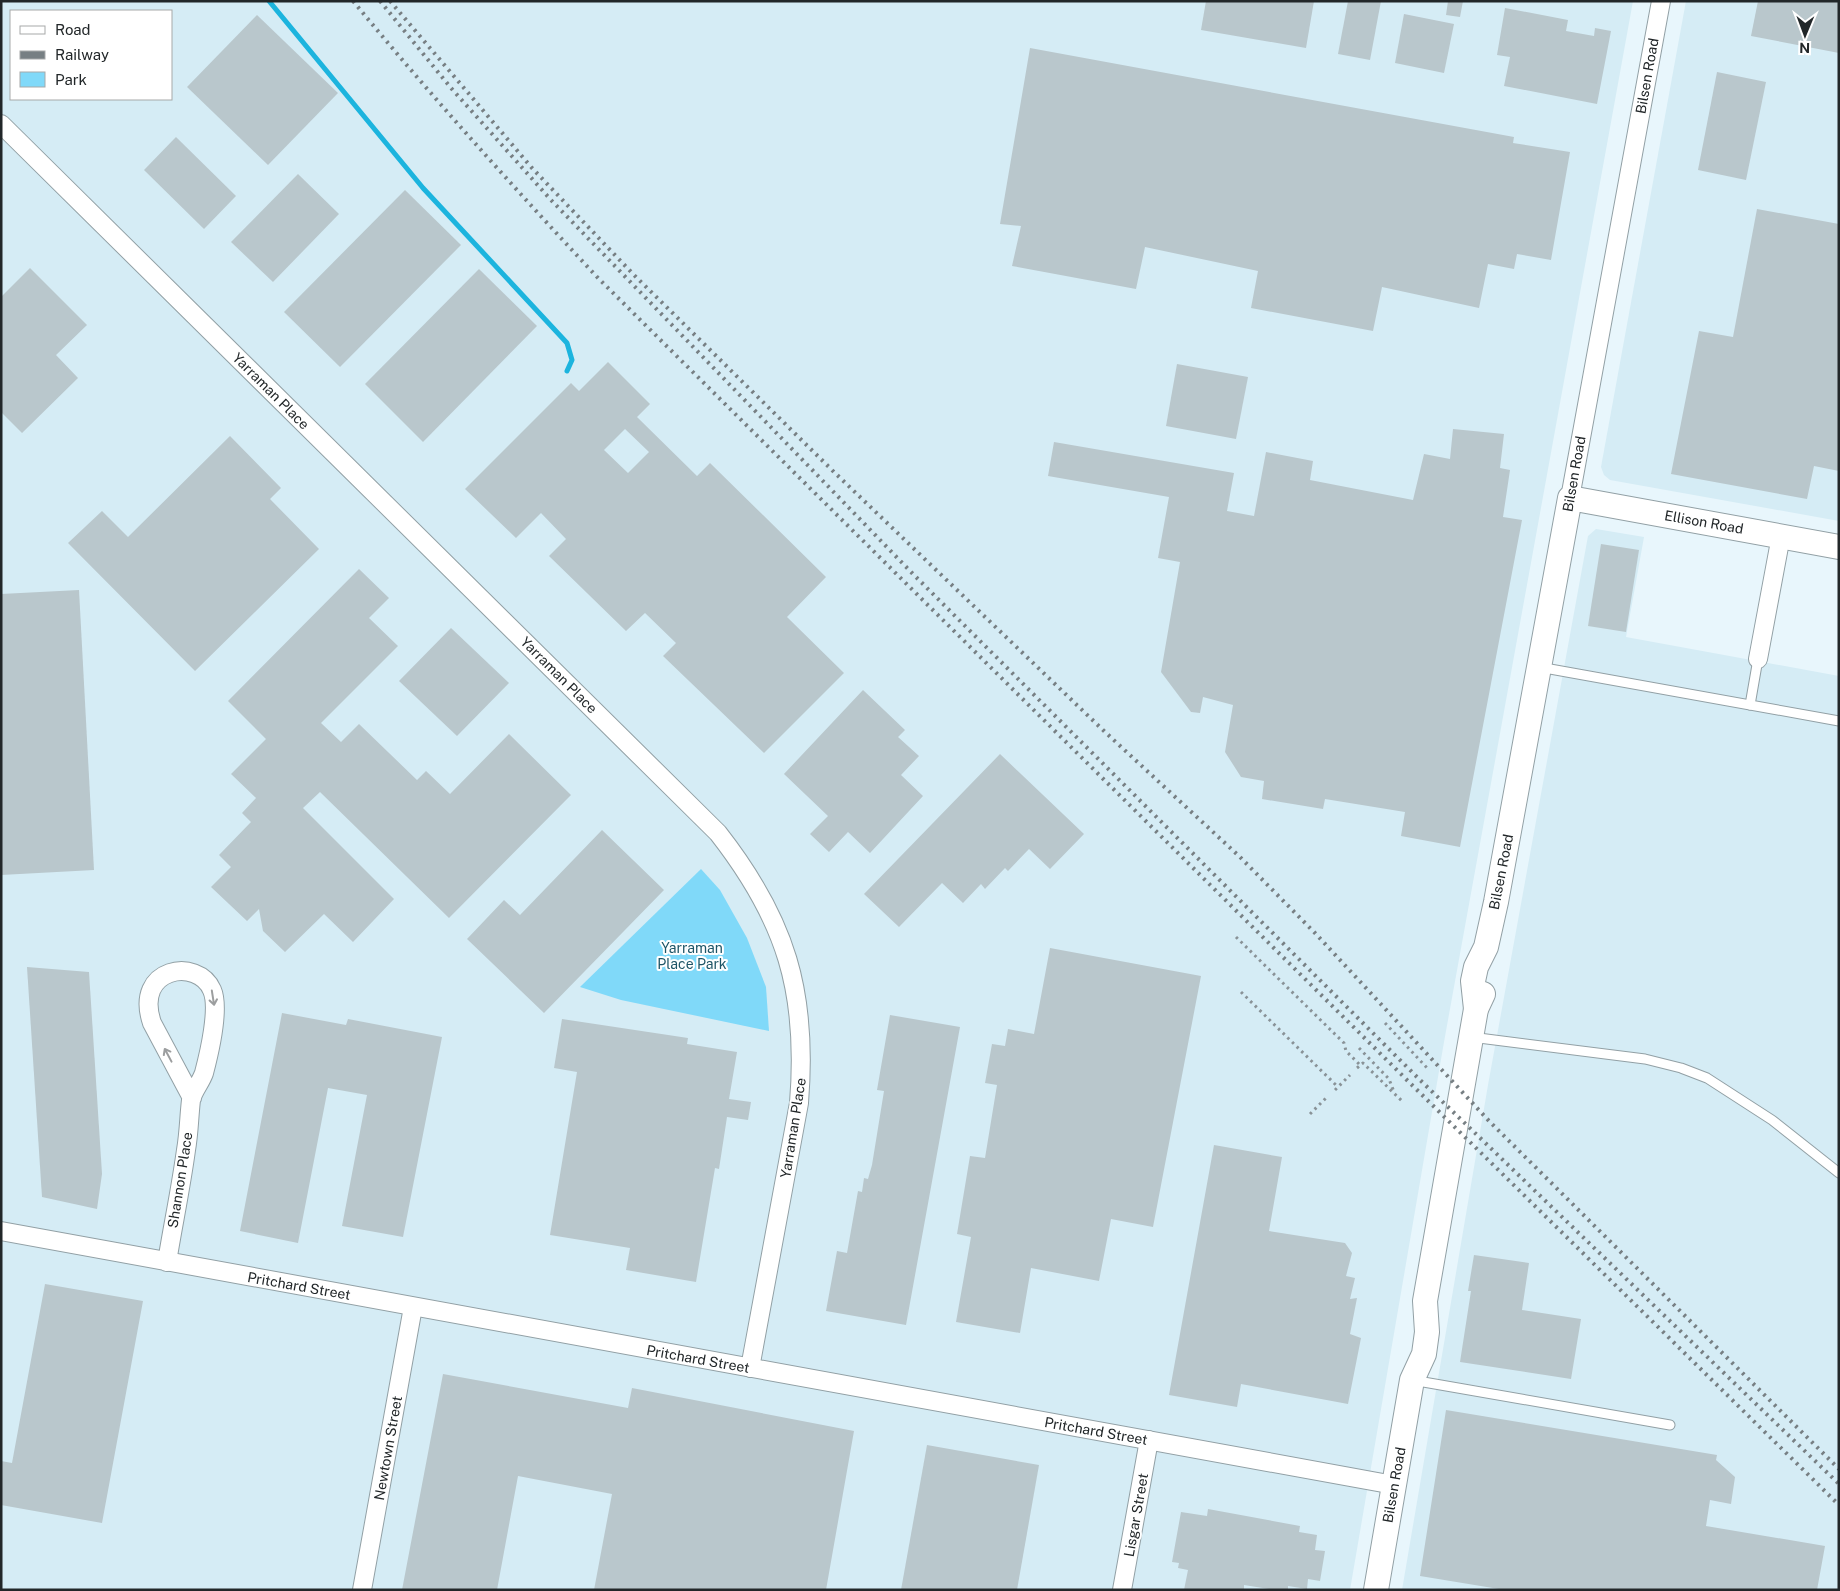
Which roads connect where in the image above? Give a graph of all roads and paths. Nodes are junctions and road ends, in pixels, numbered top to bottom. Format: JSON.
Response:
{"nodes":[{"id":1,"x":1661,"y":1,"type":"edge"},
{"id":2,"x":1,"y":124,"type":"edge"},
{"id":3,"x":1570,"y":498,"type":"junction"},
{"id":4,"x":1781,"y":536,"type":"junction"},
{"id":5,"x":1839,"y":547,"type":"edge"},
{"id":6,"x":1758,"y":659,"type":"joint"},
{"id":7,"x":1539,"y":667,"type":"junction"},
{"id":8,"x":1750,"y":705,"type":"junction"},
{"id":9,"x":1839,"y":721,"type":"edge"},
{"id":10,"x":1236,"y":937,"type":"dead end"},
{"id":11,"x":1241,"y":992,"type":"dead end"},
{"id":12,"x":1385,"y":1023,"type":"dead end"},
{"id":13,"x":1471,"y":1037,"type":"junction"},
{"id":14,"x":1359,"y":1048,"type":"dead end"},
{"id":15,"x":1428,"y":1069,"type":"dead end"},
{"id":16,"x":1350,"y":1075,"type":"dead end"},
{"id":17,"x":1395,"y":1095,"type":"junction"},
{"id":18,"x":1327,"y":1097,"type":"dead end"},
{"id":19,"x":192,"y":1098,"type":"junction"},
{"id":20,"x":1403,"y":1102,"type":"dead end"},
{"id":21,"x":1310,"y":1114,"type":"dead end"},
{"id":22,"x":1839,"y":1173,"type":"edge"},
{"id":23,"x":1,"y":1231,"type":"edge"},
{"id":24,"x":166,"y":1262,"type":"junction"},
{"id":25,"x":413,"y":1307,"type":"junction"},
{"id":26,"x":750,"y":1368,"type":"junction"},
{"id":27,"x":1412,"y":1380,"type":"junction"},
{"id":28,"x":1670,"y":1424,"type":"dead end"},
{"id":29,"x":1149,"y":1440,"type":"junction"},
{"id":30,"x":1394,"y":1485,"type":"junction"},
{"id":31,"x":362,"y":1590,"type":"edge"},
{"id":32,"x":1122,"y":1590,"type":"edge"},
{"id":33,"x":1376,"y":1590,"type":"edge"}],
"edges":[{"from":1,"to":3,"type":"street","name":"Bilsen Road"},
{"from":2,"to":26,"type":"street","name":"Yarraman Place"},
{"from":3,"to":4,"type":"street","name":"Ellison Road"},
{"from":3,"to":7,"type":"street","name":"Bilsen Road"},
{"from":4,"to":5,"type":"street","name":"Ellison Road"},
{"from":4,"to":6,"type":"street"},
{"from":6,"to":8,"type":"lane"},
{"from":7,"to":8,"type":"lane"},
{"from":7,"to":13,"type":"street","name":"Bilsen Road"},
{"from":8,"to":9,"type":"lane"},
{"from":10,"to":17,"type":"path"},
{"from":11,"to":16,"type":"path"},
{"from":12,"to":15,"type":"path"},
{"from":13,"to":22,"type":"lane"},
{"from":13,"to":27,"type":"street","name":"Bilsen Road"},
{"from":14,"to":17,"type":"path"},
{"from":17,"to":20,"type":"path"},
{"from":18,"to":21,"type":"path"},
{"from":19,"to":19,"type":"street","name":"Shannon Place","one_way":true},
{"from":19,"to":24,"type":"street","name":"Shannon Place"},
{"from":23,"to":24,"type":"street","name":"Pritchard Street"},
{"from":24,"to":25,"type":"street","name":"Pritchard Street"},
{"from":25,"to":26,"type":"street","name":"Pritchard Street"},
{"from":25,"to":31,"type":"street","name":"Newtown Street"},
{"from":26,"to":29,"type":"street","name":"Pritchard Street"},
{"from":27,"to":28,"type":"lane"},
{"from":27,"to":30,"type":"street","name":"Bilsen Road"},
{"from":29,"to":30,"type":"street","name":"Pritchard Street"},
{"from":29,"to":32,"type":"street","name":"Lisgar Street"},
{"from":30,"to":33,"type":"street","name":"Bilsen Road"}]}
